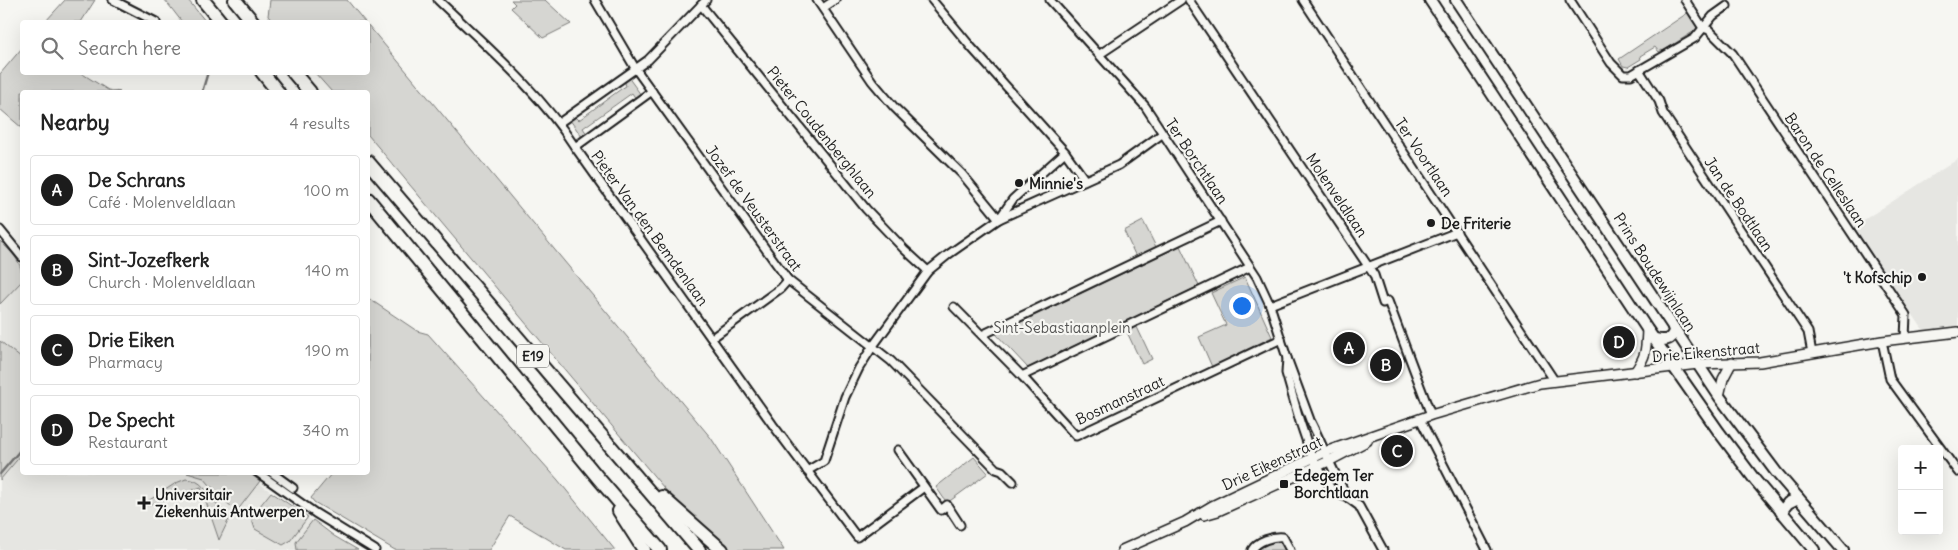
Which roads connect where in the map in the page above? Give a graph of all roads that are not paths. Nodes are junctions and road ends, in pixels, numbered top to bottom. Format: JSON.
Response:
{"nodes":[{"id":1,"x":113,"y":0,"type":"edge"},
{"id":2,"x":203,"y":0,"type":"edge"},
{"id":3,"x":235,"y":0,"type":"edge"},
{"id":4,"x":438,"y":0,"type":"edge"},
{"id":5,"x":595,"y":0,"type":"edge"},
{"id":6,"x":817,"y":0,"type":"edge"},
{"id":7,"x":835,"y":0,"type":"edge"},
{"id":8,"x":932,"y":0,"type":"edge"},
{"id":9,"x":1050,"y":0,"type":"edge"},
{"id":10,"x":1181,"y":0,"type":"edge"},
{"id":11,"x":1189,"y":0,"type":"edge"},
{"id":12,"x":1303,"y":0,"type":"edge"},
{"id":13,"x":1430,"y":0,"type":"edge"},
{"id":14,"x":1456,"y":0,"type":"edge"},
{"id":15,"x":1570,"y":0,"type":"edge"},
{"id":16,"x":1685,"y":0,"type":"edge"},
{"id":17,"x":703,"y":3,"type":"edge"},
{"id":18,"x":1727,"y":6,"type":"dead end"},
{"id":19,"x":822,"y":8,"type":"junction"},
{"id":20,"x":152,"y":20,"type":"edge"},
{"id":21,"x":218,"y":20,"type":"edge"},
{"id":22,"x":251,"y":20,"type":"edge"},
{"id":23,"x":1703,"y":28,"type":"junction"},
{"id":24,"x":1100,"y":54,"type":"junction"},
{"id":25,"x":635,"y":68,"type":"junction"},
{"id":26,"x":1639,"y":70,"type":"junction"},
{"id":27,"x":264,"y":75,"type":"edge"},
{"id":28,"x":296,"y":75,"type":"edge"},
{"id":29,"x":276,"y":90,"type":"edge"},
{"id":30,"x":308,"y":90,"type":"edge"},
{"id":31,"x":652,"y":91,"type":"junction"},
{"id":32,"x":559,"y":123,"type":"junction"},
{"id":33,"x":1162,"y":134,"type":"junction"},
{"id":34,"x":575,"y":147,"type":"junction"},
{"id":35,"x":1065,"y":152,"type":"junction"},
{"id":36,"x":370,"y":164,"type":"edge"},
{"id":37,"x":1085,"y":180,"type":"junction"},
{"id":38,"x":370,"y":201,"type":"edge"},
{"id":39,"x":999,"y":219,"type":"junction"},
{"id":40,"x":1221,"y":222,"type":"junction"},
{"id":41,"x":0,"y":230,"type":"edge"},
{"id":42,"x":1457,"y":232,"type":"junction"},
{"id":43,"x":20,"y":255,"type":"edge"},
{"id":44,"x":1369,"y":266,"type":"junction"},
{"id":45,"x":1250,"y":267,"type":"junction"},
{"id":46,"x":928,"y":271,"type":"junction"},
{"id":47,"x":788,"y":280,"type":"junction"},
{"id":48,"x":1270,"y":305,"type":"junction"},
{"id":49,"x":954,"y":307,"type":"dead end"},
{"id":50,"x":1673,"y":327,"type":"junction"},
{"id":51,"x":1648,"y":329,"type":"junction"},
{"id":52,"x":1958,"y":332,"type":"edge"},
{"id":53,"x":982,"y":335,"type":"junction"},
{"id":54,"x":712,"y":338,"type":"junction"},
{"id":55,"x":1906,"y":338,"type":"junction"},
{"id":56,"x":1281,"y":339,"type":"junction"},
{"id":57,"x":1655,"y":339,"type":"junction"},
{"id":58,"x":1882,"y":341,"type":"junction"},
{"id":59,"x":873,"y":346,"type":"junction"},
{"id":60,"x":1812,"y":353,"type":"junction"},
{"id":61,"x":1287,"y":358,"type":"junction"},
{"id":62,"x":1732,"y":362,"type":"junction"},
{"id":63,"x":1698,"y":364,"type":"junction"},
{"id":64,"x":1674,"y":367,"type":"junction"},
{"id":65,"x":1634,"y":372,"type":"junction"},
{"id":66,"x":1022,"y":376,"type":"junction"},
{"id":67,"x":1554,"y":380,"type":"junction"},
{"id":68,"x":1719,"y":396,"type":"junction"},
{"id":69,"x":1431,"y":415,"type":"junction"},
{"id":70,"x":1420,"y":420,"type":"junction"},
{"id":71,"x":1373,"y":436,"type":"junction"},
{"id":72,"x":898,"y":450,"type":"dead end"},
{"id":73,"x":1325,"y":452,"type":"junction"},
{"id":74,"x":1312,"y":457,"type":"junction"},
{"id":75,"x":1329,"y":462,"type":"junction"},
{"id":76,"x":1318,"y":467,"type":"junction"},
{"id":77,"x":807,"y":471,"type":"junction"},
{"id":78,"x":1958,"y":472,"type":"edge"},
{"id":79,"x":261,"y":475,"type":"edge"},
{"id":80,"x":275,"y":475,"type":"edge"},
{"id":81,"x":278,"y":477,"type":"junction"},
{"id":82,"x":600,"y":479,"type":"junction"},
{"id":83,"x":642,"y":482,"type":"junction"},
{"id":84,"x":1013,"y":482,"type":"dead end"},
{"id":85,"x":272,"y":484,"type":"junction"},
{"id":86,"x":924,"y":487,"type":"junction"},
{"id":87,"x":293,"y":488,"type":"dead end"},
{"id":88,"x":1348,"y":498,"type":"junction"},
{"id":89,"x":1798,"y":498,"type":"junction"},
{"id":90,"x":1780,"y":512,"type":"junction"},
{"id":91,"x":1185,"y":522,"type":"junction"},
{"id":92,"x":960,"y":525,"type":"dead end"},
{"id":93,"x":375,"y":550,"type":"edge"},
{"id":94,"x":644,"y":550,"type":"edge"},
{"id":95,"x":660,"y":550,"type":"edge"},
{"id":96,"x":699,"y":550,"type":"edge"},
{"id":97,"x":722,"y":550,"type":"edge"},
{"id":98,"x":1122,"y":550,"type":"edge"},
{"id":99,"x":1252,"y":550,"type":"edge"},
{"id":100,"x":1290,"y":550,"type":"edge"},
{"id":101,"x":1383,"y":550,"type":"edge"},
{"id":102,"x":1487,"y":550,"type":"edge"},
{"id":103,"x":1814,"y":550,"type":"edge"},
{"id":104,"x":1843,"y":550,"type":"edge"}],
"edges":[{"from":1,"to":20,"type":"street"},
{"from":2,"to":21,"type":"highway"},
{"from":3,"to":22,"type":"highway"},
{"from":4,"to":32,"type":"street","name":"Pieter Van den Bemdenlaan"},
{"from":5,"to":25,"type":"street","name":"Jozef de Veusterstraat"},
{"from":6,"to":19,"type":"street"},
{"from":7,"to":19,"type":"street"},
{"from":8,"to":35,"type":"street"},
{"from":9,"to":24,"type":"street","name":"Ter Borchtlaan"},
{"from":10,"to":24,"type":"street"},
{"from":11,"to":44,"type":"street","name":"Molenveldlaan"},
{"from":12,"to":42,"type":"street","name":"Ter Voortlaan"},
{"from":13,"to":51,"type":"main road"},
{"from":14,"to":50,"type":"main road","name":"Prins Boudewijnlaan"},
{"from":15,"to":26,"type":"street"},
{"from":16,"to":23,"type":"street","name":"Baron de Celleslaan"},
{"from":17,"to":25,"type":"street"},
{"from":17,"to":46,"type":"street","name":"Pieter Coudenberghlaan"},
{"from":18,"to":23,"type":"street"},
{"from":19,"to":39,"type":"street"},
{"from":23,"to":26,"type":"street"},
{"from":23,"to":55,"type":"street","name":"Baron de Celleslaan"},
{"from":24,"to":33,"type":"street","name":"Ter Borchtlaan"},
{"from":25,"to":31,"type":"street","name":"Jozef de Veusterstraat"},
{"from":25,"to":32,"type":"street"},
{"from":26,"to":60,"type":"street","name":"Jan de Bodtlaan"},
{"from":27,"to":29,"type":"highway"},
{"from":28,"to":30,"type":"highway"},
{"from":31,"to":34,"type":"street"},
{"from":31,"to":47,"type":"street","name":"Jozef de Veusterstraat"},
{"from":32,"to":34,"type":"street","name":"Pieter Van den Bemdenlaan"},
{"from":33,"to":37,"type":"street"},
{"from":33,"to":40,"type":"street","name":"Ter Borchtlaan"},
{"from":34,"to":54,"type":"street","name":"Pieter Van den Bemdenlaan"},
{"from":35,"to":37,"type":"street"},
{"from":35,"to":39,"type":"street"},
{"from":36,"to":83,"type":"highway","number":"E19"},
{"from":37,"to":39,"type":"street"},
{"from":38,"to":82,"type":"highway","number":"E19"},
{"from":39,"to":46,"type":"street"},
{"from":40,"to":45,"type":"street","name":"Ter Borchtlaan"},
{"from":40,"to":53,"type":"street"},
{"from":41,"to":43,"type":"street"},
{"from":42,"to":44,"type":"street"},
{"from":42,"to":67,"type":"street","name":"Ter Voortlaan"},
{"from":44,"to":48,"type":"street"},
{"from":44,"to":69,"type":"street","name":"Molenveldlaan"},
{"from":45,"to":48,"type":"street","name":"Ter Borchtlaan"},
{"from":45,"to":66,"type":"street"},
{"from":46,"to":59,"type":"street"},
{"from":47,"to":54,"type":"street"},
{"from":47,"to":59,"type":"street","name":"Jozef de Veusterstraat"},
{"from":48,"to":56,"type":"street","name":"Ter Borchtlaan"},
{"from":49,"to":53,"type":"street","name":"Bosmanstraat"},
{"from":50,"to":57,"type":"main road"},
{"from":50,"to":63,"type":"main road","name":"Prins Boudewijnlaan"},
{"from":51,"to":57,"type":"main road"},
{"from":51,"to":65,"type":"street"},
{"from":52,"to":55,"type":"street","name":"Drie Eikenstraat"},
{"from":53,"to":66,"type":"street","name":"Bosmanstraat"},
{"from":54,"to":77,"type":"street","name":"Pieter Van den Bemdenlaan"},
{"from":55,"to":58,"type":"street","name":"Drie Eikenstraat"},
{"from":56,"to":61,"type":"street","name":"Ter Borchtlaan"},
{"from":56,"to":66,"type":"street","name":"Bosmanstraat"},
{"from":57,"to":64,"type":"main road"},
{"from":58,"to":60,"type":"street","name":"Drie Eikenstraat"},
{"from":58,"to":78,"type":"street"},
{"from":59,"to":77,"type":"street"},
{"from":59,"to":84,"type":"street","name":"Jozef de Veusterstraat"},
{"from":60,"to":62,"type":"street","name":"Drie Eikenstraat"},
{"from":61,"to":73,"type":"street","name":"Ter Borchtlaan"},
{"from":61,"to":74,"type":"street","name":"Ter Borchtlaan"},
{"from":62,"to":63,"type":"street","name":"Drie Eikenstraat"},
{"from":62,"to":68,"type":"street"},
{"from":63,"to":64,"type":"street","name":"Drie Eikenstraat"},
{"from":63,"to":68,"type":"main road","name":"Prins Boudewijnlaan"},
{"from":64,"to":65,"type":"street","name":"Drie Eikenstraat"},
{"from":64,"to":90,"type":"main road"},
{"from":65,"to":67,"type":"street","name":"Drie Eikenstraat"},
{"from":67,"to":69,"type":"street","name":"Drie Eikenstraat"},
{"from":68,"to":89,"type":"main road","name":"Prins Boudewijnlaan"},
{"from":69,"to":70,"type":"street","name":"Drie Eikenstraat"},
{"from":70,"to":71,"type":"street","name":"Drie Eikenstraat"},
{"from":70,"to":102,"type":"street"},
{"from":71,"to":73,"type":"street","name":"Drie Eikenstraat"},
{"from":71,"to":75,"type":"street","name":"Drie Eikenstraat"},
{"from":72,"to":86,"type":"street"},
{"from":73,"to":74,"type":"street","name":"Drie Eikenstraat"},
{"from":73,"to":75,"type":"street","name":"Ter Borchtlaan"},
{"from":74,"to":76,"type":"street","name":"Ter Borchtlaan"},
{"from":74,"to":91,"type":"street","name":"Drie Eikenstraat"},
{"from":75,"to":76,"type":"street","name":"Drie Eikenstraat"},
{"from":75,"to":88,"type":"street","name":"Ter Borchtlaan"},
{"from":76,"to":88,"type":"street","name":"Ter Borchtlaan"},
{"from":76,"to":91,"type":"street","name":"Drie Eikenstraat"},
{"from":77,"to":86,"type":"street","name":"Pieter Van den Bemdenlaan"},
{"from":79,"to":85,"type":"street"},
{"from":80,"to":81,"type":"street"},
{"from":81,"to":85,"type":"street"},
{"from":81,"to":87,"type":"street"},
{"from":82,"to":94,"type":"highway"},
{"from":82,"to":95,"type":"highway","number":"E19"},
{"from":83,"to":96,"type":"highway","number":"E19"},
{"from":83,"to":97,"type":"highway"},
{"from":85,"to":93,"type":"street"},
{"from":86,"to":92,"type":"street"},
{"from":88,"to":101,"type":"street"},
{"from":89,"to":90,"type":"main road"},
{"from":89,"to":104,"type":"main road","name":"Prins Boudewijnlaan"},
{"from":90,"to":103,"type":"main road"},
{"from":91,"to":98,"type":"street","name":"Drie Eikenstraat"},
{"from":99,"to":100,"type":"street"}]}
